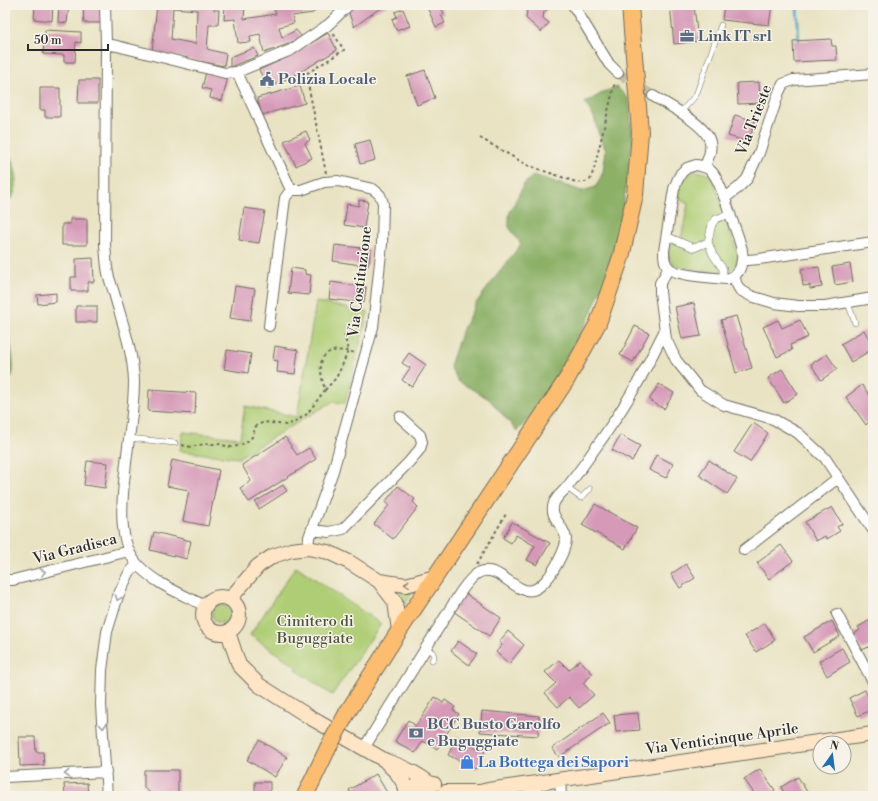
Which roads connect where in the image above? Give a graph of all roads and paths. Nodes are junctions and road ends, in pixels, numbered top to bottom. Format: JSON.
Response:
{"nodes":[{"id":1,"x":105,"y":5,"type":"edge"},
{"id":2,"x":349,"y":5,"type":"edge"},
{"id":3,"x":573,"y":5,"type":"edge"},
{"id":4,"x":630,"y":5,"type":"edge"},
{"id":5,"x":721,"y":24,"type":"dead end"},
{"id":6,"x":328,"y":25,"type":"junction"},
{"id":7,"x":106,"y":44,"type":"junction"},
{"id":8,"x":237,"y":72,"type":"junction"},
{"id":9,"x":618,"y":74,"type":"joint"},
{"id":10,"x":873,"y":74,"type":"edge"},
{"id":11,"x":653,"y":96,"type":"tunnel mouth"},
{"id":12,"x":680,"y":113,"type":"junction"},
{"id":13,"x":480,"y":138,"type":"dead end"},
{"id":14,"x":705,"y":166,"type":"junction"},
{"id":15,"x":328,"y":182,"type":"junction"},
{"id":16,"x":291,"y":190,"type":"junction"},
{"id":17,"x":724,"y":197,"type":"junction"},
{"id":18,"x":730,"y":214,"type":"junction"},
{"id":19,"x":666,"y":236,"type":"junction"},
{"id":20,"x":708,"y":242,"type":"junction"},
{"id":21,"x":873,"y":242,"type":"edge"},
{"id":22,"x":742,"y":259,"type":"junction"},
{"id":23,"x":669,"y":268,"type":"junction"},
{"id":24,"x":735,"y":277,"type":"junction"},
{"id":25,"x":723,"y":279,"type":"junction"},
{"id":26,"x":873,"y":298,"type":"edge"},
{"id":27,"x":848,"y":302,"type":"junction"},
{"id":28,"x":855,"y":323,"type":"dead end"},
{"id":29,"x":269,"y":326,"type":"dead end"},
{"id":30,"x":665,"y":330,"type":"junction"},
{"id":31,"x":344,"y":332,"type":"dead end"},
{"id":32,"x":348,"y":351,"type":"junction"},
{"id":33,"x":365,"y":355,"type":"junction"},
{"id":34,"x":325,"y":390,"type":"junction"},
{"id":35,"x":400,"y":417,"type":"dead end"},
{"id":36,"x":129,"y":438,"type":"junction"},
{"id":37,"x":176,"y":443,"type":"joint"},
{"id":38,"x":838,"y":478,"type":"junction"},
{"id":39,"x":567,"y":488,"type":"junction"},
{"id":40,"x":590,"y":489,"type":"dead end"},
{"id":41,"x":506,"y":514,"type":"dead end"},
{"id":42,"x":312,"y":530,"type":"junction"},
{"id":43,"x":873,"y":530,"type":"edge"},
{"id":44,"x":308,"y":548,"type":"junction"},
{"id":45,"x":744,"y":550,"type":"dead end"},
{"id":46,"x":129,"y":551,"type":"junction"},
{"id":47,"x":137,"y":564,"type":"junction"},
{"id":48,"x":435,"y":578,"type":"junction"},
{"id":49,"x":470,"y":579,"type":"junction"},
{"id":50,"x":5,"y":580,"type":"edge"},
{"id":51,"x":379,"y":581,"type":"junction"},
{"id":52,"x":230,"y":600,"type":"junction"},
{"id":53,"x":204,"y":606,"type":"junction"},
{"id":54,"x":837,"y":614,"type":"dead end"},
{"id":55,"x":228,"y":632,"type":"junction"},
{"id":56,"x":399,"y":632,"type":"junction"},
{"id":57,"x":426,"y":648,"type":"junction"},
{"id":58,"x":432,"y":660,"type":"dead end"},
{"id":59,"x":873,"y":682,"type":"edge"},
{"id":60,"x":873,"y":734,"type":"edge"},
{"id":61,"x":364,"y":748,"type":"junction"},
{"id":62,"x":386,"y":761,"type":"junction"},
{"id":63,"x":106,"y":772,"type":"junction"},
{"id":64,"x":5,"y":777,"type":"edge"},
{"id":65,"x":560,"y":780,"type":"junction"},
{"id":66,"x":428,"y":782,"type":"junction"},
{"id":67,"x":526,"y":785,"type":"junction"},
{"id":68,"x":446,"y":794,"type":"edge"},
{"id":69,"x":476,"y":794,"type":"edge"},
{"id":70,"x":107,"y":796,"type":"edge"},
{"id":71,"x":305,"y":796,"type":"edge"},
{"id":72,"x":407,"y":796,"type":"edge"},
{"id":73,"x":542,"y":796,"type":"edge"},
{"id":74,"x":561,"y":796,"type":"edge"}],
"edges":[{"from":1,"to":7,"type":"street"},
{"from":2,"to":6,"type":"street"},
{"from":3,"to":9,"type":"street"},
{"from":4,"to":48,"type":"main road"},
{"from":5,"to":12,"type":"lane"},
{"from":6,"to":8,"type":"street"},
{"from":6,"to":15,"type":"path"},
{"from":7,"to":8,"type":"street"},
{"from":7,"to":36,"type":"street"},
{"from":8,"to":16,"type":"street"},
{"from":9,"to":13,"type":"path"},
{"from":10,"to":17,"type":"street","name":"Via Trieste"},
{"from":11,"to":12,"type":"street","name":"Via Trieste"},
{"from":12,"to":14,"type":"street","name":"Via Trieste"},
{"from":14,"to":17,"type":"street"},
{"from":14,"to":19,"type":"street"},
{"from":15,"to":16,"type":"street","name":"Via Costituzione"},
{"from":15,"to":33,"type":"street","name":"Via Costituzione"},
{"from":16,"to":29,"type":"street"},
{"from":17,"to":18,"type":"street"},
{"from":18,"to":20,"type":"street"},
{"from":18,"to":22,"type":"street"},
{"from":19,"to":20,"type":"street"},
{"from":19,"to":23,"type":"street"},
{"from":20,"to":25,"type":"street"},
{"from":21,"to":22,"type":"street"},
{"from":22,"to":24,"type":"street"},
{"from":23,"to":25,"type":"street"},
{"from":23,"to":30,"type":"street"},
{"from":24,"to":25,"type":"street"},
{"from":24,"to":27,"type":"street"},
{"from":26,"to":27,"type":"street"},
{"from":27,"to":28,"type":"lane"},
{"from":30,"to":38,"type":"street"},
{"from":30,"to":39,"type":"street"},
{"from":31,"to":32,"type":"path"},
{"from":32,"to":33,"type":"path"},
{"from":32,"to":34,"type":"path"},
{"from":32,"to":34,"type":"path"},
{"from":33,"to":42,"type":"street","name":"Via Costituzione"},
{"from":34,"to":37,"type":"path"},
{"from":35,"to":42,"type":"street"},
{"from":36,"to":37,"type":"lane"},
{"from":36,"to":46,"type":"street"},
{"from":38,"to":43,"type":"street"},
{"from":38,"to":45,"type":"street"},
{"from":39,"to":40,"type":"lane"},
{"from":39,"to":49,"type":"street"},
{"from":41,"to":49,"type":"path"},
{"from":42,"to":44,"type":"street","name":"Via Costituzione"},
{"from":44,"to":51,"type":"main road"},
{"from":44,"to":52,"type":"main road"},
{"from":46,"to":47,"type":"street"},
{"from":50,"to":46,"type":"street","name":"Via Gradisca","one_way":true},
{"from":47,"to":53,"type":"street"},
{"from":47,"to":63,"type":"street","one_way":true},
{"from":48,"to":51,"type":"main road","one_way":true},
{"from":48,"to":56,"type":"main road"},
{"from":49,"to":57,"type":"street"},
{"from":51,"to":56,"type":"main road"},
{"from":52,"to":53,"type":"main road"},
{"from":52,"to":55,"type":"main road"},
{"from":53,"to":55,"type":"main road"},
{"from":54,"to":59,"type":"street"},
{"from":55,"to":61,"type":"main road"},
{"from":56,"to":71,"type":"main road","bridge":true},
{"from":57,"to":58,"type":"lane"},
{"from":57,"to":61,"type":"street"},
{"from":60,"to":65,"type":"main road","name":"Via Venticinque Aprile"},
{"from":61,"to":62,"type":"main road"},
{"from":62,"to":66,"type":"main road"},
{"from":62,"to":72,"type":"main road"},
{"from":63,"to":64,"type":"street","one_way":true},
{"from":63,"to":70,"type":"street"},
{"from":65,"to":67,"type":"main road","name":"Via Venticinque Aprile"},
{"from":65,"to":74,"type":"street"},
{"from":66,"to":68,"type":"main road"},
{"from":66,"to":72,"type":"main road"},
{"from":67,"to":69,"type":"main road","name":"Via Venticinque Aprile"},
{"from":67,"to":73,"type":"street"},
{"from":68,"to":69,"type":"main road","name":"Via Venticinque Aprile"}]}
